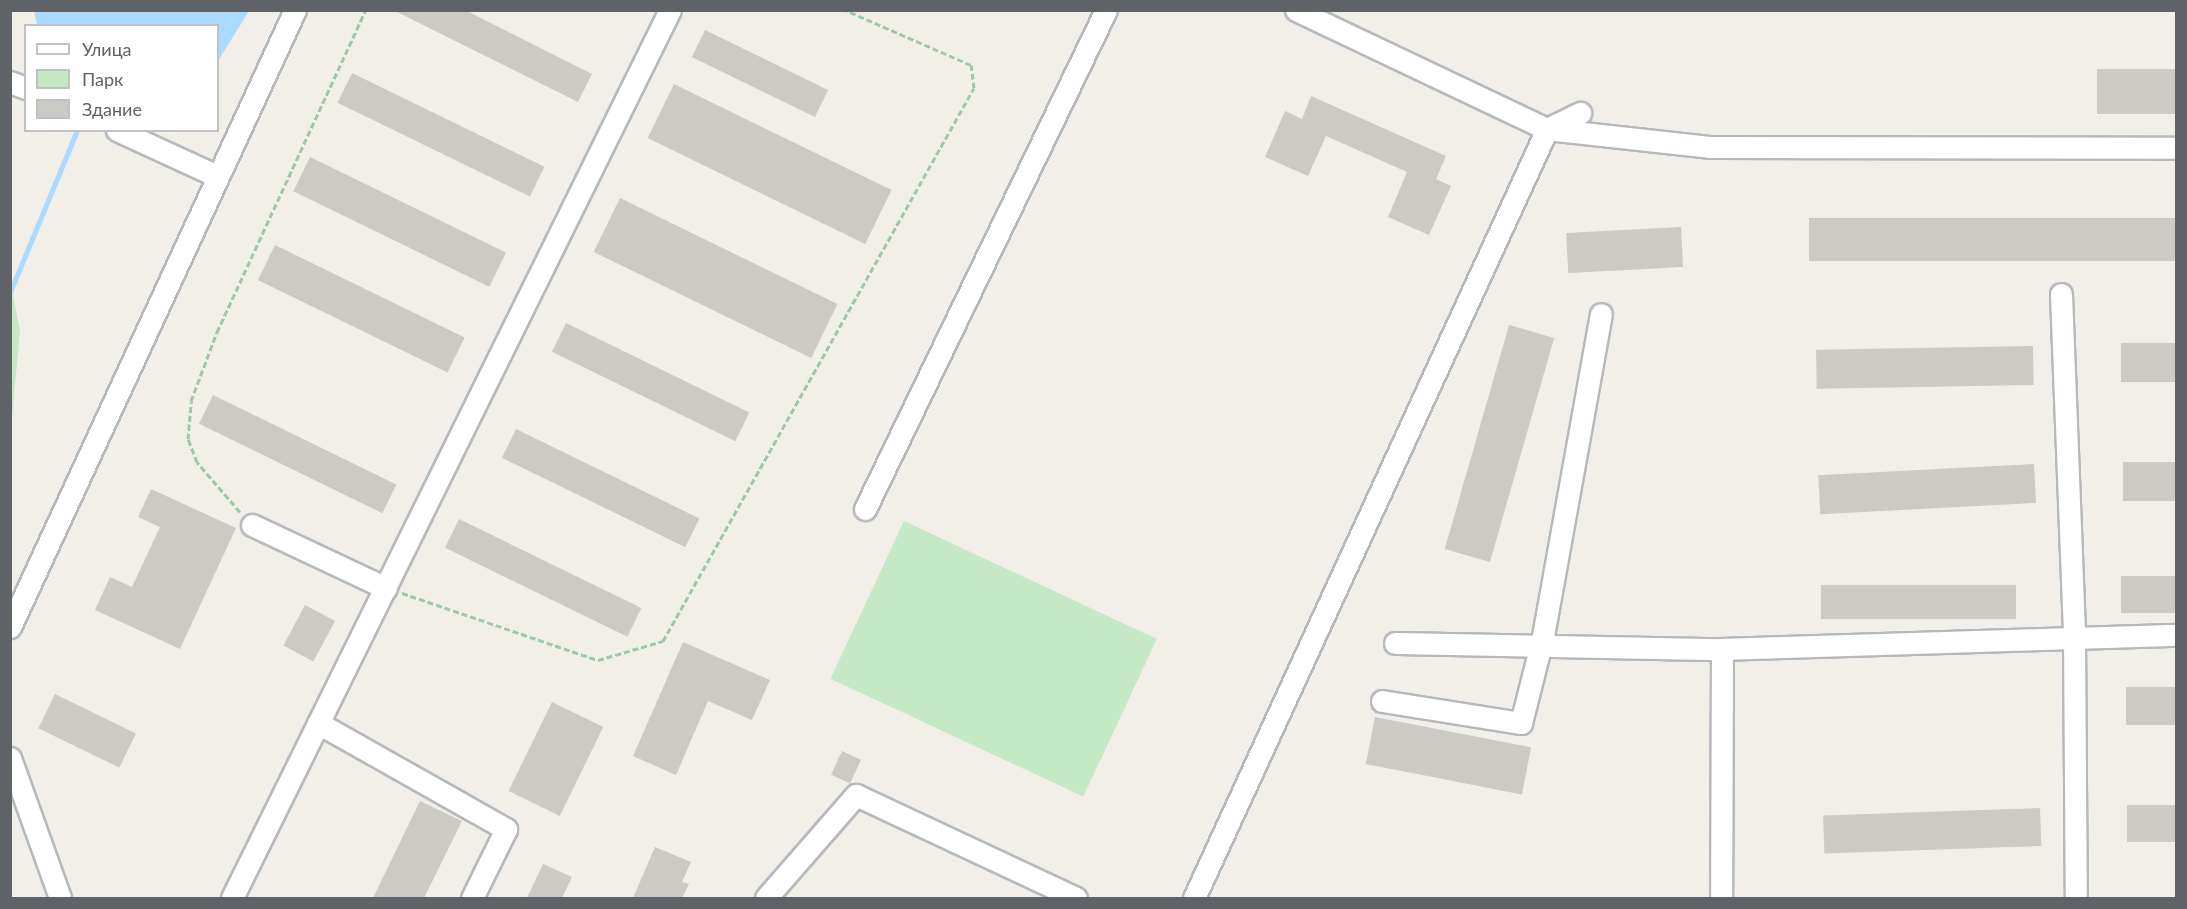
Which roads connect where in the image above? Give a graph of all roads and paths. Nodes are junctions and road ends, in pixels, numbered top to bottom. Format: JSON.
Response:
{"nodes":[{"id":1,"x":295,"y":10,"type":"edge"},
{"id":2,"x":366,"y":10,"type":"edge"},
{"id":3,"x":670,"y":10,"type":"edge"},
{"id":4,"x":845,"y":10,"type":"edge"},
{"id":5,"x":1106,"y":10,"type":"edge"},
{"id":6,"x":1296,"y":10,"type":"edge"},
{"id":7,"x":10,"y":81,"type":"edge"},
{"id":8,"x":24,"y":87,"type":"edge"},
{"id":9,"x":1580,"y":113,"type":"dead end"},
{"id":10,"x":1547,"y":129,"type":"junction"},
{"id":11,"x":121,"y":132,"type":"edge"},
{"id":12,"x":2176,"y":148,"type":"edge"},
{"id":13,"x":217,"y":176,"type":"junction"},
{"id":14,"x":2061,"y":294,"type":"dead end"},
{"id":15,"x":1602,"y":314,"type":"dead end"},
{"id":16,"x":865,"y":509,"type":"dead end"},
{"id":17,"x":252,"y":525,"type":"joint"},
{"id":18,"x":386,"y":588,"type":"junction"},
{"id":19,"x":10,"y":627,"type":"edge"},
{"id":20,"x":2176,"y":635,"type":"edge"},
{"id":21,"x":2074,"y":638,"type":"junction"},
{"id":22,"x":1395,"y":643,"type":"dead end"},
{"id":23,"x":1540,"y":645,"type":"junction"},
{"id":24,"x":1722,"y":649,"type":"junction"},
{"id":25,"x":1382,"y":701,"type":"dead end"},
{"id":26,"x":318,"y":723,"type":"junction"},
{"id":27,"x":10,"y":758,"type":"edge"},
{"id":28,"x":60,"y":898,"type":"edge"},
{"id":29,"x":232,"y":898,"type":"edge"},
{"id":30,"x":472,"y":898,"type":"edge"},
{"id":31,"x":766,"y":898,"type":"edge"},
{"id":32,"x":1076,"y":898,"type":"edge"},
{"id":33,"x":1194,"y":898,"type":"edge"},
{"id":34,"x":1721,"y":898,"type":"edge"},
{"id":35,"x":2076,"y":898,"type":"edge"}],
"edges":[{"from":1,"to":13,"type":"street"},
{"from":2,"to":17,"type":"path"},
{"from":3,"to":18,"type":"street"},
{"from":4,"to":18,"type":"path"},
{"from":5,"to":16,"type":"street"},
{"from":6,"to":10,"type":"street"},
{"from":7,"to":8,"type":"street"},
{"from":9,"to":10,"type":"street"},
{"from":10,"to":12,"type":"street"},
{"from":10,"to":33,"type":"street"},
{"from":11,"to":13,"type":"street"},
{"from":13,"to":19,"type":"street"},
{"from":14,"to":21,"type":"street"},
{"from":15,"to":23,"type":"street"},
{"from":17,"to":18,"type":"street"},
{"from":18,"to":26,"type":"street"},
{"from":20,"to":21,"type":"street"},
{"from":21,"to":24,"type":"street"},
{"from":21,"to":35,"type":"street"},
{"from":22,"to":23,"type":"street"},
{"from":23,"to":24,"type":"street"},
{"from":23,"to":25,"type":"street"},
{"from":24,"to":34,"type":"street"},
{"from":26,"to":29,"type":"street"},
{"from":26,"to":30,"type":"street"},
{"from":27,"to":28,"type":"street"},
{"from":31,"to":32,"type":"street"}]}
